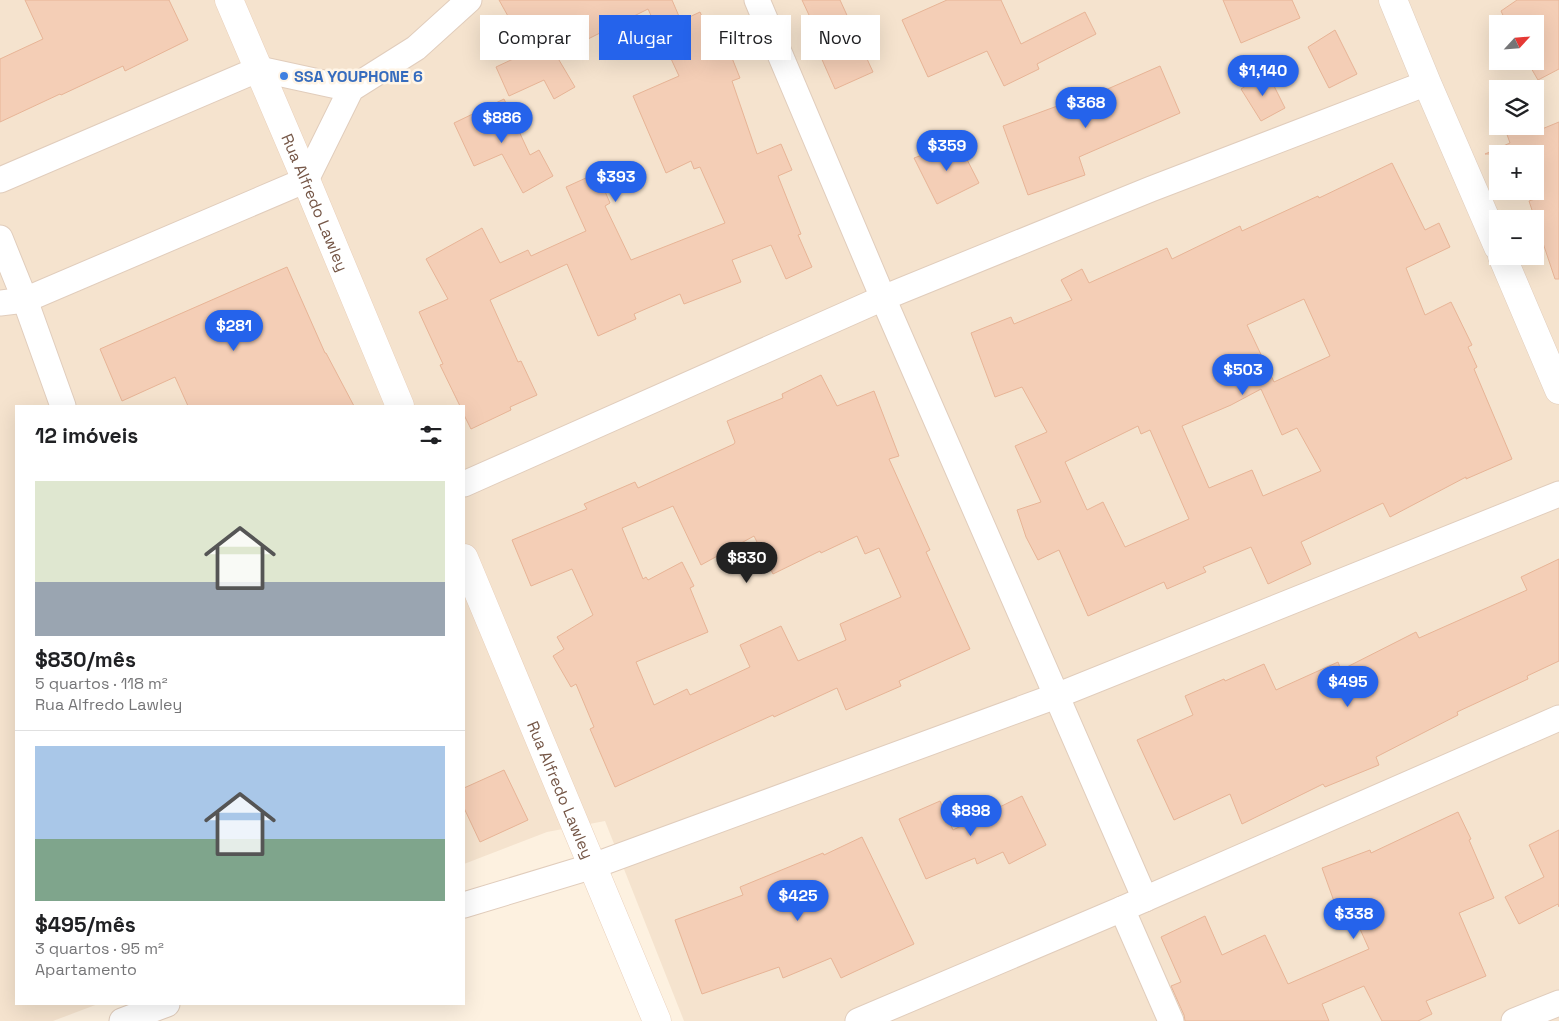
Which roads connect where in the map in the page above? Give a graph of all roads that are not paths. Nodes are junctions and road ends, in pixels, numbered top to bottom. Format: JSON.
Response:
{"nodes":[{"id":1,"x":229,"y":0,"type":"edge"},
{"id":2,"x":469,"y":0,"type":"edge"},
{"id":3,"x":757,"y":0,"type":"edge"},
{"id":4,"x":1393,"y":0,"type":"edge"},
{"id":5,"x":259,"y":68,"type":"junction"},
{"id":6,"x":1427,"y":83,"type":"junction"},
{"id":7,"x":352,"y":89,"type":"junction"},
{"id":8,"x":0,"y":180,"type":"edge"},
{"id":9,"x":306,"y":180,"type":"junction"},
{"id":10,"x":1489,"y":226,"type":"edge"},
{"id":11,"x":0,"y":238,"type":"edge"},
{"id":12,"x":1506,"y":265,"type":"edge"},
{"id":13,"x":883,"y":298,"type":"junction"},
{"id":14,"x":25,"y":300,"type":"junction"},
{"id":15,"x":0,"y":303,"type":"edge"},
{"id":16,"x":1559,"y":390,"type":"edge"},
{"id":17,"x":63,"y":405,"type":"edge"},
{"id":18,"x":400,"y":405,"type":"edge"},
{"id":19,"x":465,"y":484,"type":"edge"},
{"id":20,"x":1559,"y":494,"type":"edge"},
{"id":21,"x":465,"y":560,"type":"edge"},
{"id":22,"x":1056,"y":696,"type":"junction"},
{"id":23,"x":1559,"y":718,"type":"edge"},
{"id":24,"x":593,"y":866,"type":"junction"},
{"id":25,"x":1145,"y":899,"type":"junction"},
{"id":26,"x":465,"y":906,"type":"edge"},
{"id":27,"x":1122,"y":909,"type":"junction"},
{"id":28,"x":1559,"y":1003,"type":"edge"},
{"id":29,"x":164,"y":1005,"type":"edge"},
{"id":30,"x":873,"y":1018,"type":"edge"},
{"id":31,"x":122,"y":1021,"type":"edge"},
{"id":32,"x":657,"y":1021,"type":"edge"},
{"id":33,"x":1171,"y":1021,"type":"edge"},
{"id":34,"x":1514,"y":1021,"type":"edge"}],
"edges":[{"from":1,"to":5,"type":"main road","name":"Rua Alfredo Lawley"},
{"from":2,"to":7,"type":"street"},
{"from":3,"to":13,"type":"street"},
{"from":4,"to":6,"type":"main road"},
{"from":5,"to":7,"type":"street"},
{"from":5,"to":8,"type":"street"},
{"from":5,"to":9,"type":"main road","name":"Rua Alfredo Lawley"},
{"from":6,"to":10,"type":"main road"},
{"from":6,"to":13,"type":"street"},
{"from":7,"to":9,"type":"street"},
{"from":9,"to":14,"type":"street"},
{"from":9,"to":18,"type":"main road","name":"Rua Alfredo Lawley"},
{"from":11,"to":14,"type":"street"},
{"from":12,"to":16,"type":"main road"},
{"from":13,"to":19,"type":"street"},
{"from":13,"to":22,"type":"street"},
{"from":14,"to":15,"type":"street"},
{"from":14,"to":17,"type":"street"},
{"from":20,"to":22,"type":"street"},
{"from":21,"to":24,"type":"main road","name":"Rua Alfredo Lawley"},
{"from":22,"to":24,"type":"street"},
{"from":22,"to":25,"type":"street"},
{"from":23,"to":25,"type":"street"},
{"from":24,"to":26,"type":"street"},
{"from":24,"to":32,"type":"main road","name":"Rua Alfredo Lawley"},
{"from":25,"to":27,"type":"street"},
{"from":27,"to":30,"type":"street"},
{"from":27,"to":33,"type":"street"},
{"from":28,"to":34,"type":"street"},
{"from":29,"to":31,"type":"street"}]}
